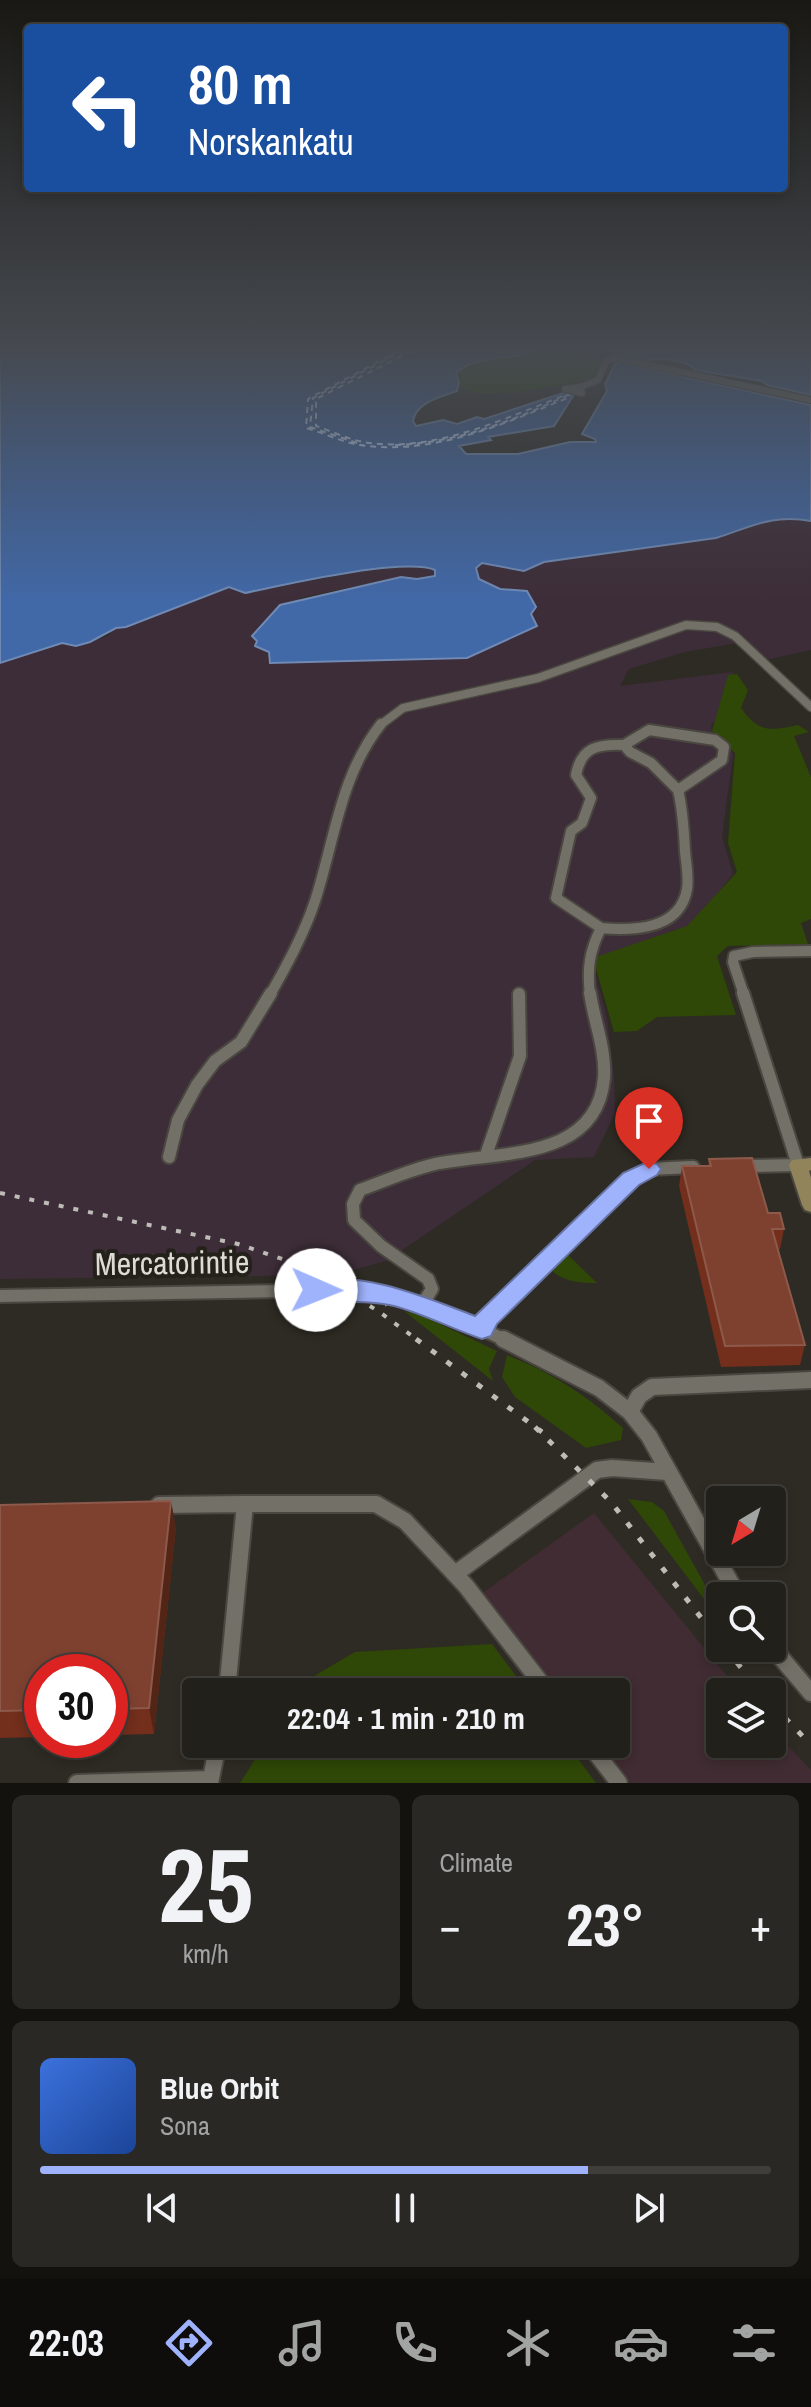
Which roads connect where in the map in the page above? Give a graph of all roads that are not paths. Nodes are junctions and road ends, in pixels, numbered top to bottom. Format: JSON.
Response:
{"nodes":[{"id":1,"x":811,"y":707,"type":"edge"},
{"id":2,"x":624,"y":745,"type":"junction"},
{"id":3,"x":678,"y":790,"type":"junction"},
{"id":4,"x":601,"y":928,"type":"junction"},
{"id":5,"x":811,"y":951,"type":"edge"},
{"id":6,"x":519,"y":994,"type":"dead end"},
{"id":7,"x":486,"y":1155,"type":"junction"},
{"id":8,"x":169,"y":1157,"type":"dead end"},
{"id":9,"x":804,"y":1164,"type":"edge"},
{"id":10,"x":730,"y":1166,"type":"edge"},
{"id":11,"x":701,"y":1167,"type":"edge"},
{"id":12,"x":811,"y":1205,"type":"edge"},
{"id":13,"x":0,"y":1296,"type":"edge"},
{"id":14,"x":422,"y":1305,"type":"junction"},
{"id":15,"x":482,"y":1329,"type":"junction"},
{"id":16,"x":811,"y":1380,"type":"edge"},
{"id":17,"x":630,"y":1412,"type":"junction"},
{"id":18,"x":667,"y":1472,"type":"junction"},
{"id":19,"x":245,"y":1504,"type":"junction"},
{"id":20,"x":147,"y":1505,"type":"edge"},
{"id":21,"x":455,"y":1574,"type":"junction"},
{"id":22,"x":730,"y":1582,"type":"edge"},
{"id":23,"x":785,"y":1662,"type":"edge"},
{"id":24,"x":228,"y":1678,"type":"edge"},
{"id":25,"x":537,"y":1678,"type":"edge"},
{"id":26,"x":811,"y":1693,"type":"edge"},
{"id":27,"x":215,"y":1758,"type":"edge"},
{"id":28,"x":600,"y":1758,"type":"edge"},
{"id":29,"x":210,"y":1781,"type":"edge"},
{"id":30,"x":77,"y":1783,"type":"edge"},
{"id":31,"x":619,"y":1783,"type":"edge"}],
"edges":[{"from":1,"to":8,"type":"street"},
{"from":2,"to":3,"type":"street"},
{"from":2,"to":3,"type":"street"},
{"from":2,"to":4,"type":"street"},
{"from":3,"to":4,"type":"street"},
{"from":4,"to":7,"type":"street"},
{"from":5,"to":9,"type":"street"},
{"from":6,"to":7,"type":"street"},
{"from":7,"to":14,"type":"street"},
{"from":9,"to":10,"type":"street"},
{"from":9,"to":12,"type":"main road"},
{"from":11,"to":15,"type":"street"},
{"from":13,"to":14,"type":"street","name":"Mercatorintie"},
{"from":14,"to":15,"type":"street","name":"Mercatorintie"},
{"from":15,"to":17,"type":"street","name":"Mercatorintie"},
{"from":16,"to":17,"type":"street"},
{"from":17,"to":18,"type":"street","name":"Mercatorintie"},
{"from":18,"to":21,"type":"street"},
{"from":18,"to":22,"type":"street"},
{"from":19,"to":20,"type":"street"},
{"from":19,"to":21,"type":"street"},
{"from":19,"to":24,"type":"street"},
{"from":21,"to":25,"type":"street"},
{"from":23,"to":26,"type":"street"},
{"from":27,"to":29,"type":"street"},
{"from":28,"to":31,"type":"street"},
{"from":29,"to":30,"type":"street"}]}
